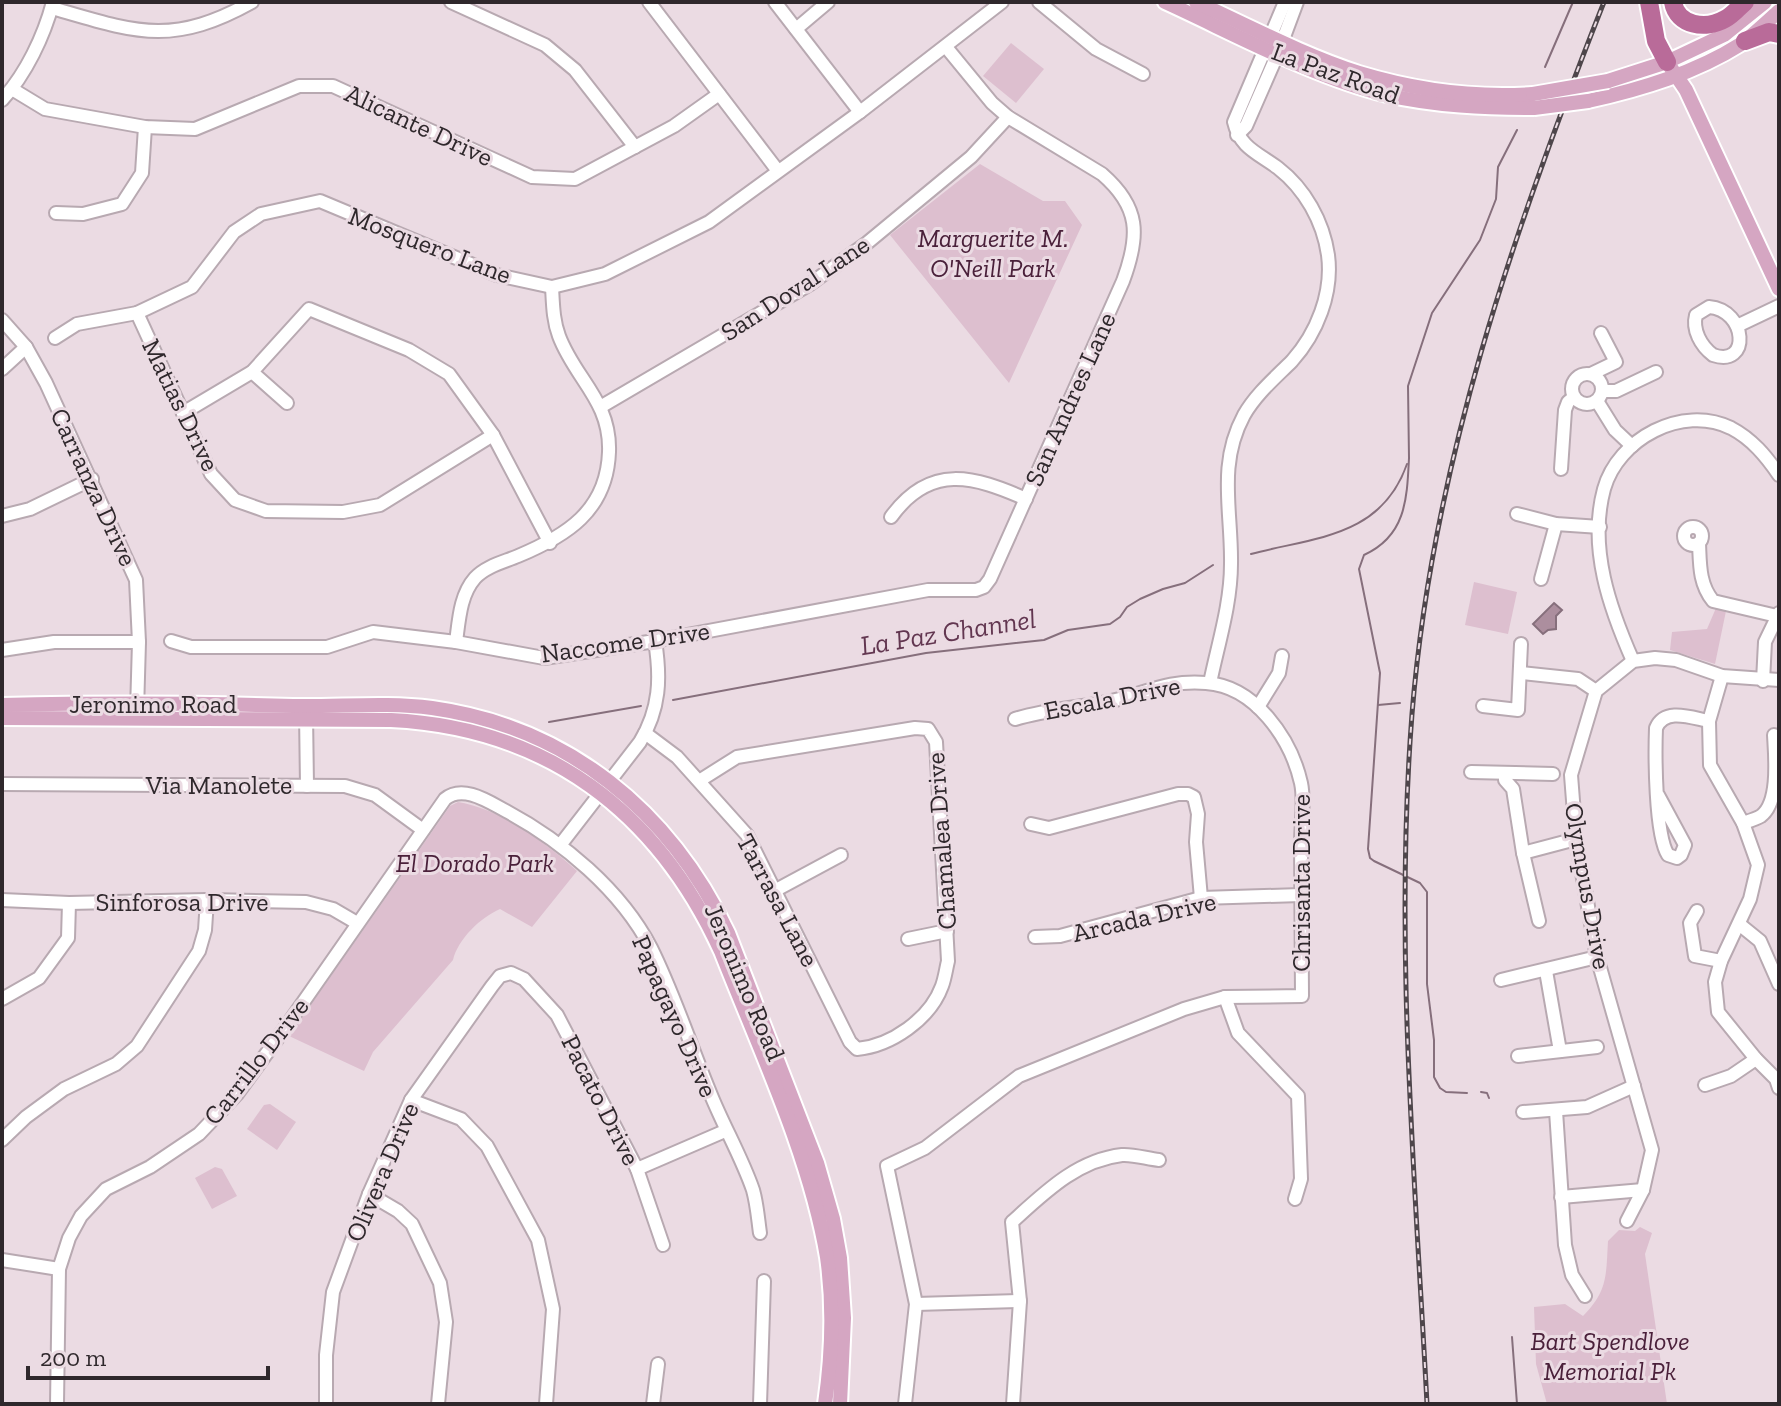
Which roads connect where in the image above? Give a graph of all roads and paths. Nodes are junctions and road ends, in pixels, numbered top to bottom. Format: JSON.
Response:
{"nodes":[{"id":1,"x":252,"y":2,"type":"edge"},
{"id":2,"x":451,"y":2,"type":"edge"},
{"id":3,"x":649,"y":2,"type":"edge"},
{"id":4,"x":775,"y":2,"type":"edge"},
{"id":5,"x":828,"y":2,"type":"edge"},
{"id":6,"x":1002,"y":2,"type":"edge"},
{"id":7,"x":1039,"y":2,"type":"edge"},
{"id":8,"x":1165,"y":2,"type":"edge"},
{"id":9,"x":1196,"y":2,"type":"edge"},
{"id":10,"x":1285,"y":2,"type":"edge"},
{"id":11,"x":1297,"y":2,"type":"edge"},
{"id":12,"x":1649,"y":2,"type":"edge"},
{"id":13,"x":1673,"y":2,"type":"edge"},
{"id":14,"x":1745,"y":2,"type":"edge"},
{"id":15,"x":1765,"y":2,"type":"edge"},
{"id":16,"x":52,"y":5,"type":"edge"},
{"id":17,"x":1779,"y":11,"type":"edge"},
{"id":18,"x":796,"y":29,"type":"junction"},
{"id":19,"x":1779,"y":34,"type":"edge"},
{"id":20,"x":1745,"y":41,"type":"junction"},
{"id":21,"x":1274,"y":45,"type":"junction"},
{"id":22,"x":946,"y":47,"type":"junction"},
{"id":23,"x":1673,"y":69,"type":"junction"},
{"id":24,"x":1143,"y":74,"type":"dead end"},
{"id":25,"x":12,"y":89,"type":"junction"},
{"id":26,"x":719,"y":94,"type":"junction"},
{"id":27,"x":2,"y":100,"type":"edge"},
{"id":28,"x":1534,"y":101,"type":"junction"},
{"id":29,"x":860,"y":112,"type":"junction"},
{"id":30,"x":1008,"y":117,"type":"junction"},
{"id":31,"x":145,"y":127,"type":"junction"},
{"id":32,"x":635,"y":147,"type":"junction"},
{"id":33,"x":778,"y":171,"type":"junction"},
{"id":34,"x":56,"y":213,"type":"dead end"},
{"id":35,"x":552,"y":287,"type":"junction"},
{"id":36,"x":1779,"y":289,"type":"edge"},
{"id":37,"x":1779,"y":306,"type":"edge"},
{"id":38,"x":137,"y":313,"type":"junction"},
{"id":39,"x":2,"y":320,"type":"edge"},
{"id":40,"x":1737,"y":326,"type":"dead end"},
{"id":41,"x":1601,"y":333,"type":"dead end"},
{"id":42,"x":55,"y":338,"type":"dead end"},
{"id":43,"x":26,"y":347,"type":"junction"},
{"id":44,"x":2,"y":369,"type":"edge"},
{"id":45,"x":252,"y":372,"type":"junction"},
{"id":46,"x":1656,"y":372,"type":"dead end"},
{"id":47,"x":1591,"y":374,"type":"junction"},
{"id":48,"x":1600,"y":396,"type":"junction"},
{"id":49,"x":1574,"y":397,"type":"junction"},
{"id":50,"x":287,"y":403,"type":"dead end"},
{"id":51,"x":602,"y":406,"type":"junction"},
{"id":52,"x":183,"y":413,"type":"junction"},
{"id":53,"x":493,"y":435,"type":"junction"},
{"id":54,"x":1632,"y":446,"type":"junction"},
{"id":55,"x":1561,"y":469,"type":"dead end"},
{"id":56,"x":1779,"y":475,"type":"edge"},
{"id":57,"x":92,"y":479,"type":"junction"},
{"id":58,"x":1026,"y":499,"type":"junction"},
{"id":59,"x":1517,"y":514,"type":"dead end"},
{"id":60,"x":2,"y":516,"type":"edge"},
{"id":61,"x":891,"y":517,"type":"dead end"},
{"id":62,"x":1556,"y":524,"type":"junction"},
{"id":63,"x":1600,"y":527,"type":"junction"},
{"id":64,"x":550,"y":543,"type":"junction"},
{"id":65,"x":1699,"y":543,"type":"dead end"},
{"id":66,"x":1541,"y":579,"type":"dead end"},
{"id":67,"x":984,"y":587,"type":"joint"},
{"id":68,"x":1778,"y":614,"type":"edge"},
{"id":69,"x":171,"y":641,"type":"dead end"},
{"id":70,"x":655,"y":641,"type":"junction"},
{"id":71,"x":139,"y":642,"type":"junction"},
{"id":72,"x":456,"y":642,"type":"junction"},
{"id":73,"x":1521,"y":644,"type":"dead end"},
{"id":74,"x":2,"y":650,"type":"edge"},
{"id":75,"x":1282,"y":656,"type":"dead end"},
{"id":76,"x":1633,"y":661,"type":"junction"},
{"id":77,"x":1521,"y":673,"type":"junction"},
{"id":78,"x":1722,"y":676,"type":"junction"},
{"id":79,"x":1779,"y":680,"type":"edge"},
{"id":80,"x":1763,"y":681,"type":"junction"},
{"id":81,"x":1210,"y":683,"type":"junction"},
{"id":82,"x":1596,"y":691,"type":"junction"},
{"id":83,"x":2,"y":705,"type":"edge"},
{"id":84,"x":1483,"y":706,"type":"dead end"},
{"id":85,"x":1258,"y":707,"type":"junction"},
{"id":86,"x":137,"y":710,"type":"junction"},
{"id":87,"x":306,"y":713,"type":"junction"},
{"id":88,"x":2,"y":718,"type":"edge"},
{"id":89,"x":1015,"y":719,"type":"dead end"},
{"id":90,"x":1709,"y":721,"type":"junction"},
{"id":91,"x":645,"y":733,"type":"junction"},
{"id":92,"x":1774,"y":735,"type":"dead end"},
{"id":93,"x":1471,"y":772,"type":"dead end"},
{"id":94,"x":1505,"y":773,"type":"junction"},
{"id":95,"x":1521,"y":774,"type":"junction"},
{"id":96,"x":1553,"y":774,"type":"dead end"},
{"id":97,"x":699,"y":781,"type":"junction"},
{"id":98,"x":2,"y":784,"type":"edge"},
{"id":99,"x":307,"y":786,"type":"junction"},
{"id":100,"x":606,"y":787,"type":"junction"},
{"id":101,"x":1513,"y":789,"type":"junction"},
{"id":102,"x":454,"y":793,"type":"joint"},
{"id":103,"x":1658,"y":795,"type":"dead end"},
{"id":104,"x":1743,"y":823,"type":"junction"},
{"id":105,"x":1031,"y":824,"type":"dead end"},
{"id":106,"x":423,"y":830,"type":"junction"},
{"id":107,"x":1576,"y":839,"type":"junction"},
{"id":108,"x":561,"y":844,"type":"junction"},
{"id":109,"x":1523,"y":853,"type":"junction"},
{"id":110,"x":841,"y":855,"type":"dead end"},
{"id":111,"x":776,"y":890,"type":"junction"},
{"id":112,"x":1301,"y":895,"type":"junction"},
{"id":113,"x":1201,"y":898,"type":"junction"},
{"id":114,"x":2,"y":900,"type":"edge"},
{"id":115,"x":207,"y":900,"type":"junction"},
{"id":116,"x":69,"y":903,"type":"junction"},
{"id":117,"x":1697,"y":911,"type":"dead end"},
{"id":118,"x":1539,"y":921,"type":"dead end"},
{"id":119,"x":357,"y":923,"type":"junction"},
{"id":120,"x":1739,"y":924,"type":"junction"},
{"id":121,"x":947,"y":931,"type":"junction"},
{"id":122,"x":1035,"y":937,"type":"dead end"},
{"id":123,"x":908,"y":939,"type":"dead end"},
{"id":124,"x":1597,"y":957,"type":"junction"},
{"id":125,"x":1721,"y":961,"type":"junction"},
{"id":126,"x":1546,"y":971,"type":"junction"},
{"id":127,"x":511,"y":973,"type":"joint"},
{"id":128,"x":1501,"y":980,"type":"dead end"},
{"id":129,"x":1779,"y":984,"type":"edge"},
{"id":130,"x":1225,"y":997,"type":"junction"},
{"id":131,"x":2,"y":999,"type":"edge"},
{"id":132,"x":1597,"y":1047,"type":"dead end"},
{"id":133,"x":857,"y":1049,"type":"joint"},
{"id":134,"x":1560,"y":1051,"type":"junction"},
{"id":135,"x":1518,"y":1056,"type":"dead end"},
{"id":136,"x":1756,"y":1059,"type":"junction"},
{"id":137,"x":1705,"y":1085,"type":"dead end"},
{"id":138,"x":1634,"y":1086,"type":"junction"},
{"id":139,"x":1779,"y":1088,"type":"edge"},
{"id":140,"x":411,"y":1100,"type":"junction"},
{"id":141,"x":1556,"y":1111,"type":"junction"},
{"id":142,"x":1523,"y":1112,"type":"dead end"},
{"id":143,"x":725,"y":1131,"type":"junction"},
{"id":144,"x":2,"y":1140,"type":"edge"},
{"id":145,"x":1159,"y":1160,"type":"dead end"},
{"id":146,"x":637,"y":1169,"type":"junction"},
{"id":147,"x":1643,"y":1190,"type":"junction"},
{"id":148,"x":369,"y":1194,"type":"junction"},
{"id":149,"x":1561,"y":1197,"type":"junction"},
{"id":150,"x":1295,"y":1199,"type":"dead end"},
{"id":151,"x":1627,"y":1221,"type":"dead end"},
{"id":152,"x":760,"y":1233,"type":"dead end"},
{"id":153,"x":663,"y":1245,"type":"dead end"},
{"id":154,"x":2,"y":1260,"type":"edge"},
{"id":155,"x":59,"y":1269,"type":"junction"},
{"id":156,"x":764,"y":1281,"type":"dead end"},
{"id":157,"x":1585,"y":1296,"type":"dead end"},
{"id":158,"x":1020,"y":1301,"type":"junction"},
{"id":159,"x":916,"y":1304,"type":"junction"},
{"id":160,"x":658,"y":1364,"type":"dead end"},
{"id":161,"x":57,"y":1404,"type":"edge"},
{"id":162,"x":326,"y":1404,"type":"edge"},
{"id":163,"x":438,"y":1404,"type":"edge"},
{"id":164,"x":546,"y":1404,"type":"edge"},
{"id":165,"x":653,"y":1404,"type":"edge"},
{"id":166,"x":760,"y":1404,"type":"edge"},
{"id":167,"x":825,"y":1404,"type":"edge"},
{"id":168,"x":840,"y":1404,"type":"edge"},
{"id":169,"x":905,"y":1404,"type":"edge"},
{"id":170,"x":1013,"y":1404,"type":"edge"}],
"edges":[{"from":1,"to":16,"type":"street"},
{"from":2,"to":32,"type":"street"},
{"from":3,"to":26,"type":"street"},
{"from":4,"to":18,"type":"street"},
{"from":5,"to":18,"type":"street"},
{"from":6,"to":22,"type":"street","name":"Mosquero Lane"},
{"from":7,"to":24,"type":"street"},
{"from":8,"to":21,"type":"main road","name":"La Paz Road"},
{"from":9,"to":21,"type":"main road","name":"La Paz Road"},
{"from":10,"to":21,"type":"street"},
{"from":11,"to":21,"type":"street"},
{"from":12,"to":23,"type":"highway"},
{"from":13,"to":14,"type":"highway"},
{"from":15,"to":23,"type":"main road","name":"La Paz Road"},
{"from":16,"to":25,"type":"street"},
{"from":17,"to":20,"type":"main road","name":"La Paz Road"},
{"from":18,"to":29,"type":"street"},
{"from":19,"to":20,"type":"highway"},
{"from":20,"to":23,"type":"main road","name":"La Paz Road"},
{"from":21,"to":28,"type":"main road","name":"La Paz Road"},
{"from":21,"to":81,"type":"street"},
{"from":22,"to":29,"type":"street","name":"Mosquero Lane"},
{"from":22,"to":30,"type":"street"},
{"from":23,"to":28,"type":"main road","name":"La Paz Road","bridge":true},
{"from":23,"to":28,"type":"main road","name":"La Paz Road","bridge":true},
{"from":23,"to":36,"type":"main road"},
{"from":25,"to":27,"type":"street"},
{"from":25,"to":31,"type":"street","name":"Alicante Drive"},
{"from":26,"to":32,"type":"street","name":"Alicante Drive"},
{"from":26,"to":33,"type":"street"},
{"from":29,"to":33,"type":"street","name":"Mosquero Lane"},
{"from":30,"to":51,"type":"street","name":"San Doval Lane"},
{"from":30,"to":58,"type":"street","name":"San Andres Lane"},
{"from":31,"to":32,"type":"street","name":"Alicante Drive"},
{"from":31,"to":34,"type":"street"},
{"from":33,"to":35,"type":"street","name":"Mosquero Lane"},
{"from":35,"to":38,"type":"street","name":"Mosquero Lane"},
{"from":35,"to":51,"type":"street"},
{"from":37,"to":40,"type":"street"},
{"from":38,"to":42,"type":"street","name":"Mosquero Lane"},
{"from":38,"to":52,"type":"street","name":"Matias Drive"},
{"from":39,"to":43,"type":"street","name":"Carranza Drive"},
{"from":41,"to":47,"type":"street"},
{"from":43,"to":44,"type":"street"},
{"from":43,"to":57,"type":"street","name":"Carranza Drive"},
{"from":45,"to":50,"type":"street"},
{"from":45,"to":52,"type":"street"},
{"from":45,"to":53,"type":"street"},
{"from":46,"to":48,"type":"street"},
{"from":47,"to":48,"type":"street"},
{"from":47,"to":49,"type":"street"},
{"from":48,"to":49,"type":"street"},
{"from":48,"to":54,"type":"street"},
{"from":49,"to":55,"type":"street"},
{"from":51,"to":64,"type":"street"},
{"from":52,"to":53,"type":"street","name":"Matias Drive"},
{"from":53,"to":64,"type":"street"},
{"from":54,"to":56,"type":"street"},
{"from":54,"to":63,"type":"street"},
{"from":57,"to":60,"type":"street"},
{"from":57,"to":71,"type":"street","name":"Carranza Drive"},
{"from":58,"to":61,"type":"street"},
{"from":58,"to":67,"type":"street","name":"San Andres Lane"},
{"from":59,"to":62,"type":"street"},
{"from":62,"to":63,"type":"street"},
{"from":62,"to":66,"type":"street"},
{"from":63,"to":76,"type":"street"},
{"from":64,"to":72,"type":"street"},
{"from":65,"to":68,"type":"street"},
{"from":67,"to":70,"type":"street","name":"Naccome Drive"},
{"from":68,"to":80,"type":"street"},
{"from":69,"to":72,"type":"street","name":"Naccome Drive"},
{"from":70,"to":72,"type":"street","name":"Naccome Drive"},
{"from":70,"to":91,"type":"street"},
{"from":71,"to":74,"type":"street"},
{"from":71,"to":86,"type":"street","name":"Carranza Drive"},
{"from":73,"to":77,"type":"street"},
{"from":75,"to":85,"type":"street"},
{"from":76,"to":78,"type":"street"},
{"from":76,"to":82,"type":"street"},
{"from":77,"to":82,"type":"street"},
{"from":77,"to":84,"type":"street"},
{"from":78,"to":80,"type":"street"},
{"from":78,"to":90,"type":"street"},
{"from":79,"to":80,"type":"street"},
{"from":81,"to":85,"type":"street","name":"Chrisanta Drive"},
{"from":81,"to":89,"type":"street","name":"Escala Drive"},
{"from":82,"to":107,"type":"street","name":"Olympus Drive"},
{"from":83,"to":86,"type":"main road","name":"Jeronimo Road"},
{"from":85,"to":112,"type":"street","name":"Chrisanta Drive"},
{"from":86,"to":87,"type":"main road","name":"Jeronimo Road"},
{"from":86,"to":88,"type":"main road","name":"Jeronimo Road"},
{"from":87,"to":99,"type":"street"},
{"from":87,"to":100,"type":"main road","name":"Jeronimo Road"},
{"from":90,"to":103,"type":"street"},
{"from":90,"to":104,"type":"street"},
{"from":91,"to":97,"type":"street","name":"Tarrasa Lane"},
{"from":91,"to":100,"type":"street"},
{"from":92,"to":104,"type":"street"},
{"from":93,"to":94,"type":"street"},
{"from":94,"to":95,"type":"street"},
{"from":94,"to":101,"type":"street"},
{"from":95,"to":96,"type":"street"},
{"from":95,"to":101,"type":"street"},
{"from":97,"to":111,"type":"street","name":"Tarrasa Lane"},
{"from":97,"to":121,"type":"street","name":"Chamalea Drive"},
{"from":98,"to":99,"type":"street","name":"Via Manolete"},
{"from":99,"to":106,"type":"street","name":"Via Manolete"},
{"from":100,"to":108,"type":"street"},
{"from":100,"to":167,"type":"main road","name":"Jeronimo Road"},
{"from":100,"to":168,"type":"main road","name":"Jeronimo Road"},
{"from":101,"to":109,"type":"street"},
{"from":102,"to":106,"type":"street","name":"Carrillo Drive"},
{"from":102,"to":108,"type":"street","name":"Papagayo Drive"},
{"from":104,"to":120,"type":"street"},
{"from":105,"to":113,"type":"street"},
{"from":106,"to":119,"type":"street","name":"Carrillo Drive"},
{"from":107,"to":109,"type":"street"},
{"from":107,"to":124,"type":"street","name":"Olympus Drive"},
{"from":108,"to":143,"type":"street","name":"Papagayo Drive"},
{"from":109,"to":118,"type":"street"},
{"from":110,"to":111,"type":"street"},
{"from":111,"to":133,"type":"street","name":"Tarrasa Lane"},
{"from":112,"to":113,"type":"street","name":"Arcada Drive"},
{"from":112,"to":130,"type":"street","name":"Chrisanta Drive"},
{"from":113,"to":122,"type":"street","name":"Arcada Drive"},
{"from":114,"to":116,"type":"street","name":"Sinforosa Drive"},
{"from":115,"to":116,"type":"street","name":"Sinforosa Drive"},
{"from":115,"to":119,"type":"street","name":"Sinforosa Drive"},
{"from":115,"to":144,"type":"street"},
{"from":116,"to":131,"type":"street"},
{"from":117,"to":125,"type":"street"},
{"from":119,"to":155,"type":"street","name":"Carrillo Drive"},
{"from":120,"to":125,"type":"street"},
{"from":120,"to":129,"type":"street"},
{"from":121,"to":123,"type":"street"},
{"from":121,"to":133,"type":"street","name":"Chamalea Drive"},
{"from":124,"to":126,"type":"street"},
{"from":124,"to":138,"type":"street","name":"Olympus Drive"},
{"from":125,"to":136,"type":"street"},
{"from":126,"to":128,"type":"street"},
{"from":126,"to":134,"type":"street"},
{"from":127,"to":140,"type":"street","name":"Olivera Drive"},
{"from":127,"to":146,"type":"street","name":"Pacato Drive"},
{"from":130,"to":150,"type":"street"},
{"from":130,"to":159,"type":"street","name":"Chrisanta Drive"},
{"from":132,"to":134,"type":"street"},
{"from":134,"to":135,"type":"street"},
{"from":136,"to":137,"type":"street"},
{"from":136,"to":139,"type":"street"},
{"from":138,"to":141,"type":"street"},
{"from":138,"to":147,"type":"street","name":"Olympus Drive"},
{"from":140,"to":148,"type":"street","name":"Olivera Drive"},
{"from":140,"to":164,"type":"street"},
{"from":141,"to":142,"type":"street"},
{"from":141,"to":149,"type":"street"},
{"from":143,"to":146,"type":"street"},
{"from":143,"to":152,"type":"street","name":"Papagayo Drive"},
{"from":145,"to":158,"type":"street"},
{"from":146,"to":153,"type":"street","name":"Pacato Drive"},
{"from":147,"to":149,"type":"street"},
{"from":147,"to":151,"type":"street","name":"Olympus Drive"},
{"from":148,"to":162,"type":"street","name":"Olivera Drive"},
{"from":148,"to":163,"type":"street"},
{"from":149,"to":157,"type":"street"},
{"from":154,"to":155,"type":"street"},
{"from":155,"to":161,"type":"street","name":"Carrillo Drive"},
{"from":156,"to":166,"type":"street"},
{"from":158,"to":159,"type":"street"},
{"from":158,"to":170,"type":"street"},
{"from":159,"to":169,"type":"street","name":"Chrisanta Drive"},
{"from":160,"to":165,"type":"street"}]}
